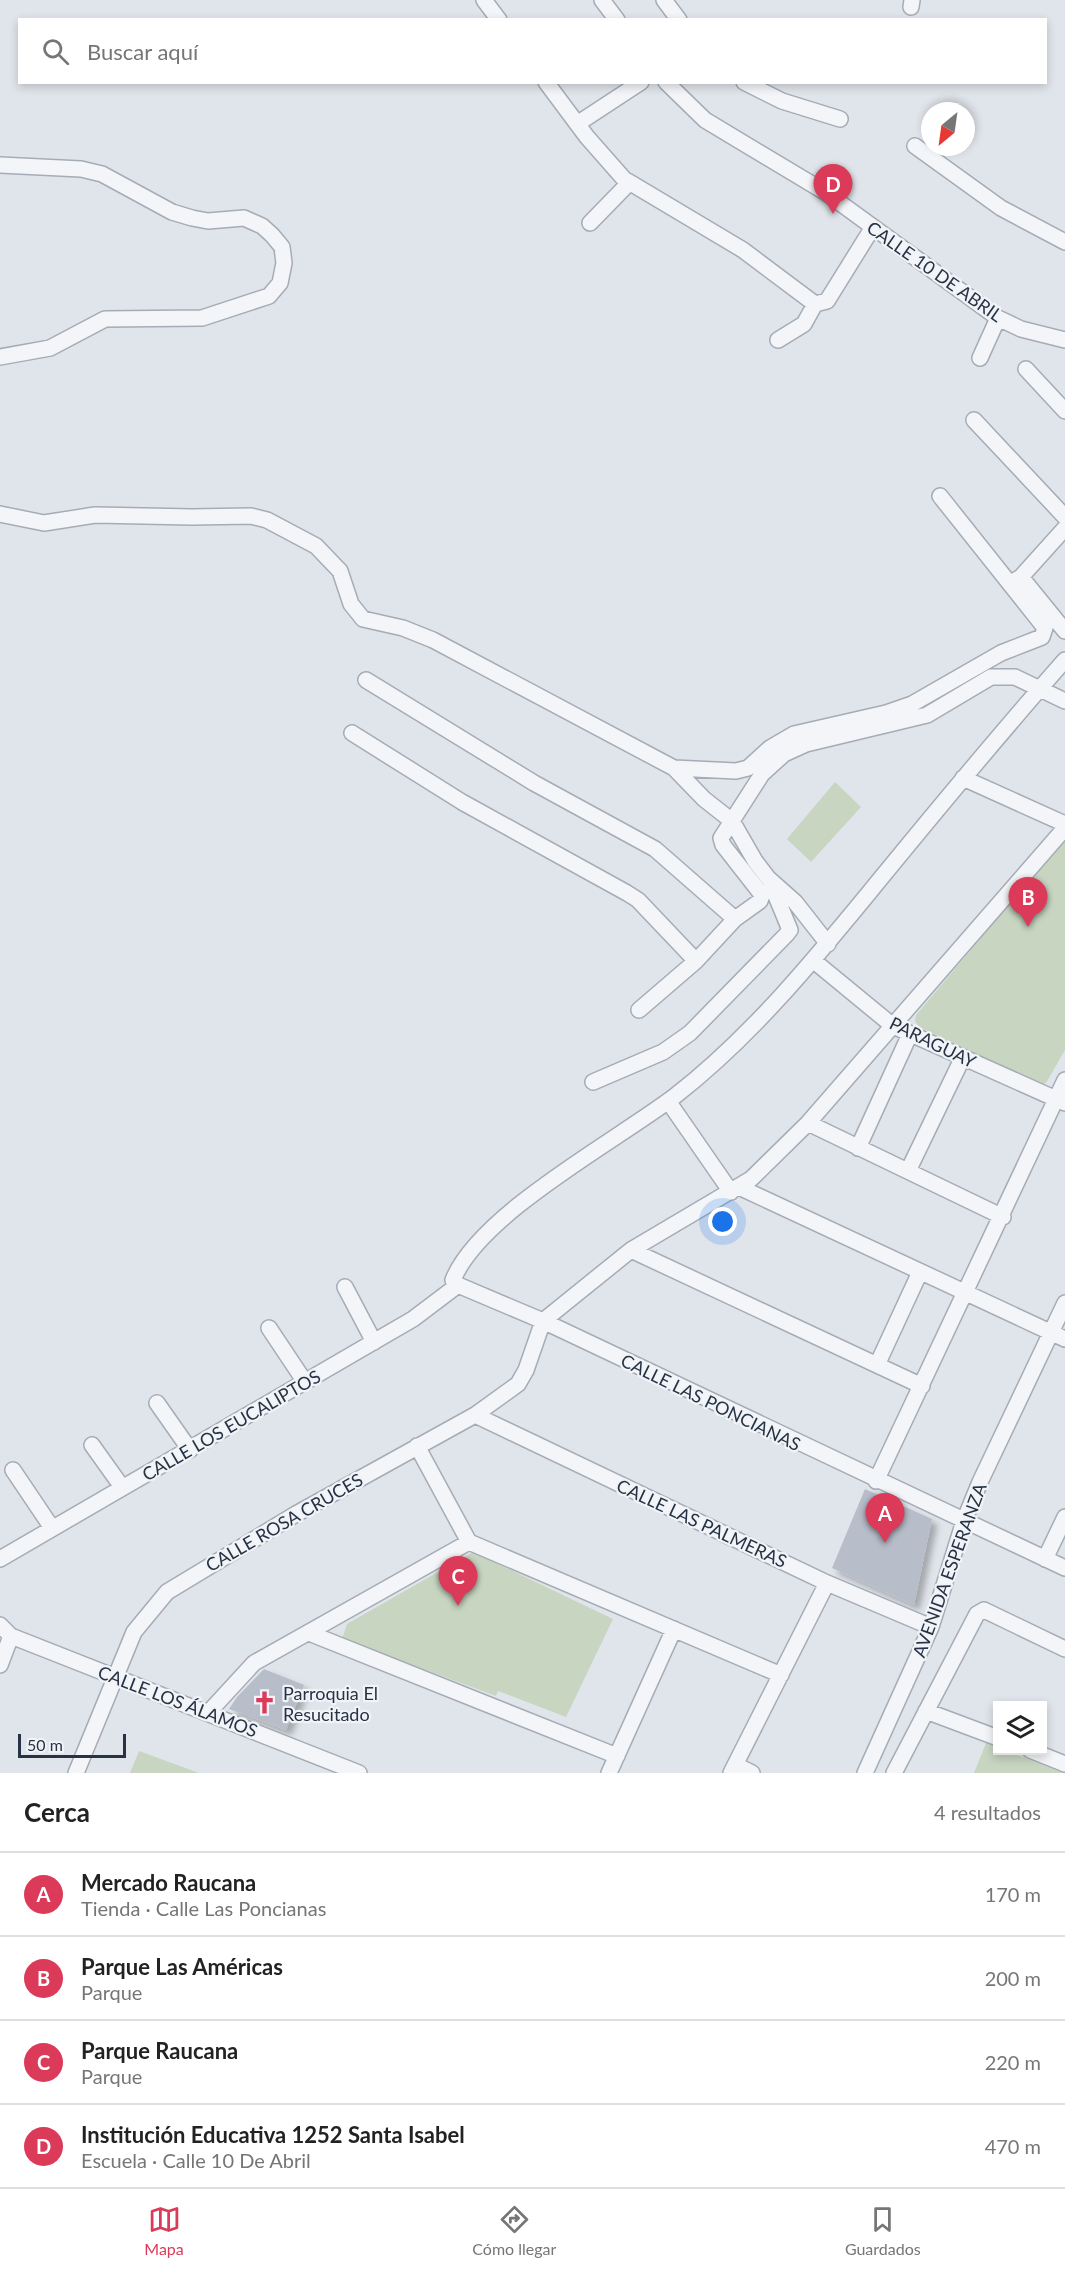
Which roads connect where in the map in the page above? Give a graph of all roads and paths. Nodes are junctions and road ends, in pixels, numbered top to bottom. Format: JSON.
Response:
{"nodes":[{"id":1,"x":484,"y":0,"type":"edge"},
{"id":2,"x":602,"y":0,"type":"edge"},
{"id":3,"x":664,"y":0,"type":"edge"},
{"id":4,"x":498,"y":18,"type":"edge"},
{"id":5,"x":616,"y":18,"type":"edge"},
{"id":6,"x":678,"y":18,"type":"edge"},
{"id":7,"x":547,"y":84,"type":"edge"},
{"id":8,"x":638,"y":84,"type":"edge"},
{"id":9,"x":668,"y":84,"type":"edge"},
{"id":10,"x":748,"y":84,"type":"edge"},
{"id":11,"x":840,"y":119,"type":"dead end"},
{"id":12,"x":577,"y":124,"type":"junction"},
{"id":13,"x":915,"y":146,"type":"dead end"},
{"id":14,"x":0,"y":165,"type":"edge"},
{"id":15,"x":629,"y":183,"type":"junction"},
{"id":16,"x":590,"y":224,"type":"dead end"},
{"id":17,"x":873,"y":227,"type":"junction"},
{"id":18,"x":1065,"y":242,"type":"edge"},
{"id":19,"x":815,"y":304,"type":"junction"},
{"id":20,"x":998,"y":318,"type":"junction"},
{"id":21,"x":778,"y":340,"type":"dead end"},
{"id":22,"x":1065,"y":340,"type":"edge"},
{"id":23,"x":0,"y":357,"type":"edge"},
{"id":24,"x":981,"y":358,"type":"dead end"},
{"id":25,"x":1026,"y":369,"type":"dead end"},
{"id":26,"x":1065,"y":411,"type":"edge"},
{"id":27,"x":974,"y":420,"type":"dead end"},
{"id":28,"x":940,"y":496,"type":"dead end"},
{"id":29,"x":0,"y":514,"type":"edge"},
{"id":30,"x":1065,"y":517,"type":"edge"},
{"id":31,"x":1065,"y":528,"type":"edge"},
{"id":32,"x":1016,"y":580,"type":"junction"},
{"id":33,"x":1065,"y":631,"type":"edge"},
{"id":34,"x":1065,"y":660,"type":"edge"},
{"id":35,"x":366,"y":680,"type":"dead end"},
{"id":36,"x":1039,"y":689,"type":"junction"},
{"id":37,"x":1065,"y":701,"type":"edge"},
{"id":38,"x":352,"y":733,"type":"dead end"},
{"id":39,"x":674,"y":768,"type":"junction"},
{"id":40,"x":963,"y":778,"type":"junction"},
{"id":41,"x":732,"y":821,"type":"junction"},
{"id":42,"x":1065,"y":826,"type":"edge"},
{"id":43,"x":768,"y":878,"type":"junction"},
{"id":44,"x":735,"y":919,"type":"junction"},
{"id":45,"x":828,"y":944,"type":"junction"},
{"id":46,"x":814,"y":960,"type":"junction"},
{"id":47,"x":696,"y":961,"type":"junction"},
{"id":48,"x":639,"y":1010,"type":"dead end"},
{"id":49,"x":893,"y":1026,"type":"junction"},
{"id":50,"x":910,"y":1034,"type":"junction"},
{"id":51,"x":963,"y":1057,"type":"junction"},
{"id":52,"x":1065,"y":1080,"type":"edge"},
{"id":53,"x":593,"y":1082,"type":"dead end"},
{"id":54,"x":668,"y":1101,"type":"junction"},
{"id":55,"x":1061,"y":1101,"type":"edge"},
{"id":56,"x":808,"y":1123,"type":"junction"},
{"id":57,"x":858,"y":1148,"type":"junction"},
{"id":58,"x":908,"y":1171,"type":"junction"},
{"id":59,"x":735,"y":1190,"type":"junction"},
{"id":60,"x":1003,"y":1217,"type":"junction"},
{"id":61,"x":631,"y":1250,"type":"junction"},
{"id":62,"x":920,"y":1272,"type":"junction"},
{"id":63,"x":458,"y":1285,"type":"junction"},
{"id":64,"x":345,"y":1287,"type":"dead end"},
{"id":65,"x":964,"y":1293,"type":"junction"},
{"id":66,"x":1065,"y":1303,"type":"edge"},
{"id":67,"x":543,"y":1322,"type":"junction"},
{"id":68,"x":269,"y":1328,"type":"dead end"},
{"id":69,"x":1058,"y":1336,"type":"edge"},
{"id":70,"x":374,"y":1342,"type":"junction"},
{"id":71,"x":877,"y":1365,"type":"junction"},
{"id":72,"x":304,"y":1382,"type":"junction"},
{"id":73,"x":922,"y":1386,"type":"junction"},
{"id":74,"x":157,"y":1403,"type":"dead end"},
{"id":75,"x":475,"y":1415,"type":"junction"},
{"id":76,"x":92,"y":1445,"type":"dead end"},
{"id":77,"x":417,"y":1446,"type":"junction"},
{"id":78,"x":190,"y":1450,"type":"junction"},
{"id":79,"x":13,"y":1470,"type":"dead end"},
{"id":80,"x":876,"y":1481,"type":"junction"},
{"id":81,"x":122,"y":1487,"type":"junction"},
{"id":82,"x":1065,"y":1517,"type":"edge"},
{"id":83,"x":964,"y":1521,"type":"junction"},
{"id":84,"x":52,"y":1528,"type":"junction"},
{"id":85,"x":469,"y":1542,"type":"junction"},
{"id":86,"x":0,"y":1559,"type":"edge"},
{"id":87,"x":1045,"y":1559,"type":"junction"},
{"id":88,"x":1065,"y":1568,"type":"edge"},
{"id":89,"x":827,"y":1583,"type":"junction"},
{"id":90,"x":931,"y":1627,"type":"junction"},
{"id":91,"x":674,"y":1629,"type":"junction"},
{"id":92,"x":5,"y":1630,"type":"edge"},
{"id":93,"x":309,"y":1633,"type":"junction"},
{"id":94,"x":1065,"y":1649,"type":"edge"},
{"id":95,"x":0,"y":1665,"type":"edge"},
{"id":96,"x":781,"y":1675,"type":"junction"},
{"id":97,"x":114,"y":1676,"type":"junction"},
{"id":98,"x":926,"y":1711,"type":"junction"},
{"id":99,"x":208,"y":1713,"type":"junction"},
{"id":100,"x":993,"y":1736,"type":"edge"},
{"id":101,"x":1042,"y":1755,"type":"edge"},
{"id":102,"x":617,"y":1756,"type":"junction"},
{"id":103,"x":1065,"y":1764,"type":"edge"},
{"id":104,"x":734,"y":1769,"type":"edge"},
{"id":105,"x":76,"y":1773,"type":"edge"},
{"id":106,"x":359,"y":1773,"type":"edge"},
{"id":107,"x":609,"y":1773,"type":"edge"},
{"id":108,"x":752,"y":1773,"type":"edge"},
{"id":109,"x":865,"y":1773,"type":"edge"},
{"id":110,"x":894,"y":1773,"type":"edge"}],
"edges":[{"from":1,"to":4,"type":"street"},
{"from":2,"to":5,"type":"street"},
{"from":3,"to":6,"type":"street"},
{"from":7,"to":12,"type":"street"},
{"from":8,"to":12,"type":"street"},
{"from":9,"to":17,"type":"street","name":"CALLE 10 DE ABRIL"},
{"from":10,"to":11,"type":"street"},
{"from":12,"to":15,"type":"street"},
{"from":13,"to":18,"type":"street"},
{"from":14,"to":23,"type":"street"},
{"from":15,"to":16,"type":"street"},
{"from":15,"to":19,"type":"street"},
{"from":17,"to":19,"type":"street"},
{"from":17,"to":20,"type":"street","name":"CALLE 10 DE ABRIL"},
{"from":19,"to":21,"type":"street"},
{"from":20,"to":22,"type":"street","name":"CALLE 10 DE ABRIL"},
{"from":20,"to":24,"type":"street"},
{"from":25,"to":26,"type":"street"},
{"from":27,"to":30,"type":"street"},
{"from":28,"to":32,"type":"street"},
{"from":29,"to":39,"type":"street"},
{"from":31,"to":32,"type":"street"},
{"from":32,"to":33,"type":"street"},
{"from":32,"to":39,"type":"street"},
{"from":34,"to":36,"type":"street"},
{"from":35,"to":44,"type":"street"},
{"from":36,"to":37,"type":"street"},
{"from":36,"to":40,"type":"street"},
{"from":36,"to":41,"type":"street"},
{"from":38,"to":47,"type":"street"},
{"from":39,"to":41,"type":"street"},
{"from":40,"to":42,"type":"street"},
{"from":40,"to":45,"type":"street"},
{"from":41,"to":43,"type":"street"},
{"from":41,"to":44,"type":"street"},
{"from":42,"to":49,"type":"street"},
{"from":43,"to":45,"type":"street"},
{"from":43,"to":53,"type":"street"},
{"from":44,"to":47,"type":"street"},
{"from":45,"to":46,"type":"street"},
{"from":46,"to":49,"type":"street","name":"PARAGUAY"},
{"from":46,"to":54,"type":"street"},
{"from":47,"to":48,"type":"street"},
{"from":49,"to":50,"type":"street","name":"PARAGUAY"},
{"from":49,"to":56,"type":"street"},
{"from":50,"to":51,"type":"street","name":"PARAGUAY"},
{"from":50,"to":57,"type":"street"},
{"from":51,"to":55,"type":"street","name":"PARAGUAY"},
{"from":51,"to":58,"type":"street"},
{"from":52,"to":55,"type":"street"},
{"from":54,"to":59,"type":"street"},
{"from":54,"to":63,"type":"street"},
{"from":55,"to":60,"type":"street"},
{"from":56,"to":57,"type":"street"},
{"from":56,"to":59,"type":"street"},
{"from":57,"to":58,"type":"street"},
{"from":58,"to":60,"type":"street"},
{"from":59,"to":61,"type":"street"},
{"from":59,"to":62,"type":"street"},
{"from":60,"to":65,"type":"street"},
{"from":61,"to":67,"type":"street"},
{"from":61,"to":71,"type":"street"},
{"from":62,"to":65,"type":"street"},
{"from":62,"to":71,"type":"street"},
{"from":63,"to":67,"type":"street","name":"CALLE LAS PONCIANAS"},
{"from":63,"to":70,"type":"street","name":"CALLE LOS EUCALIPTOS"},
{"from":64,"to":70,"type":"street"},
{"from":65,"to":69,"type":"street"},
{"from":65,"to":73,"type":"street"},
{"from":66,"to":69,"type":"street","name":"AVENIDA ESPERANZA"},
{"from":67,"to":75,"type":"street","name":"CALLE ROSA CRUCES"},
{"from":67,"to":80,"type":"street","name":"CALLE LAS PONCIANAS"},
{"from":68,"to":72,"type":"street"},
{"from":69,"to":83,"type":"street","name":"AVENIDA ESPERANZA"},
{"from":70,"to":72,"type":"street","name":"CALLE LOS EUCALIPTOS"},
{"from":71,"to":73,"type":"street"},
{"from":72,"to":78,"type":"street","name":"CALLE LOS EUCALIPTOS"},
{"from":73,"to":80,"type":"street"},
{"from":74,"to":78,"type":"street"},
{"from":75,"to":77,"type":"street","name":"CALLE ROSA CRUCES"},
{"from":75,"to":89,"type":"street","name":"CALLE LAS PALMERAS"},
{"from":76,"to":81,"type":"street"},
{"from":77,"to":85,"type":"street"},
{"from":77,"to":97,"type":"street","name":"CALLE ROSA CRUCES"},
{"from":78,"to":81,"type":"street","name":"CALLE LOS EUCALIPTOS"},
{"from":79,"to":84,"type":"street"},
{"from":80,"to":83,"type":"street","name":"CALLE LAS PONCIANAS"},
{"from":81,"to":84,"type":"street","name":"CALLE LOS EUCALIPTOS"},
{"from":82,"to":87,"type":"street"},
{"from":83,"to":87,"type":"street","name":"CALLE LAS PONCIANAS"},
{"from":83,"to":90,"type":"street","name":"AVENIDA ESPERANZA"},
{"from":84,"to":86,"type":"street","name":"CALLE LOS EUCALIPTOS"},
{"from":85,"to":91,"type":"street"},
{"from":85,"to":93,"type":"street"},
{"from":87,"to":88,"type":"street","name":"CALLE LAS PONCIANAS"},
{"from":89,"to":90,"type":"street","name":"CALLE LAS PALMERAS"},
{"from":89,"to":96,"type":"street"},
{"from":90,"to":109,"type":"street","name":"AVENIDA ESPERANZA"},
{"from":91,"to":96,"type":"street"},
{"from":91,"to":102,"type":"street"},
{"from":92,"to":95,"type":"street"},
{"from":92,"to":97,"type":"street","name":"CALLE LOS ÁLAMOS"},
{"from":93,"to":99,"type":"street"},
{"from":93,"to":102,"type":"street"},
{"from":94,"to":98,"type":"street"},
{"from":96,"to":104,"type":"street"},
{"from":97,"to":99,"type":"street","name":"CALLE LOS ÁLAMOS"},
{"from":97,"to":105,"type":"street","name":"CALLE ROSA CRUCES"},
{"from":98,"to":100,"type":"street"},
{"from":98,"to":110,"type":"street"},
{"from":99,"to":106,"type":"street","name":"CALLE LOS ÁLAMOS"},
{"from":101,"to":103,"type":"street"},
{"from":102,"to":107,"type":"street"},
{"from":104,"to":108,"type":"street"}]}
